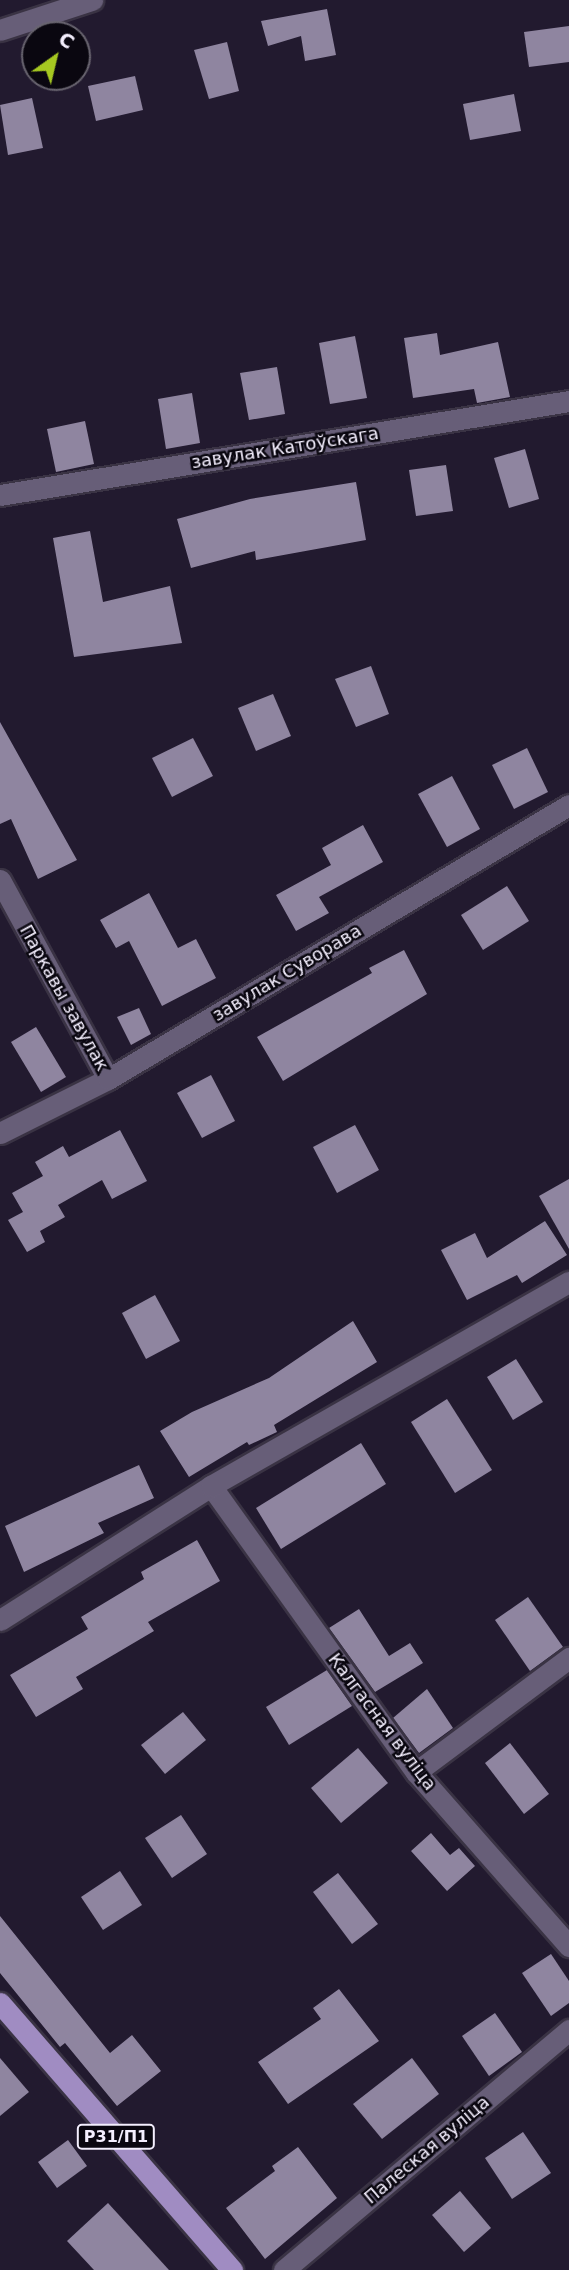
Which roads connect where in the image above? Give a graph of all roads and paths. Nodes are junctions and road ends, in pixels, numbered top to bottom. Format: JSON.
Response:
{"nodes":[{"id":1,"x":92,"y":0,"type":"edge"},
{"id":2,"x":0,"y":30,"type":"edge"},
{"id":3,"x":569,"y":401,"type":"edge"},
{"id":4,"x":0,"y":495,"type":"edge"},
{"id":5,"x":569,"y":805,"type":"edge"},
{"id":6,"x":0,"y":880,"type":"edge"},
{"id":7,"x":108,"y":1079,"type":"junction"},
{"id":8,"x":0,"y":1133,"type":"edge"},
{"id":9,"x":569,"y":1282,"type":"edge"},
{"id":10,"x":211,"y":1486,"type":"junction"},
{"id":11,"x":0,"y":1620,"type":"edge"},
{"id":12,"x":569,"y":1658,"type":"edge"},
{"id":13,"x":416,"y":1772,"type":"junction"},
{"id":14,"x":569,"y":1946,"type":"edge"},
{"id":15,"x":0,"y":2003,"type":"edge"},
{"id":16,"x":569,"y":2030,"type":"edge"},
{"id":17,"x":232,"y":2270,"type":"edge"},
{"id":18,"x":284,"y":2270,"type":"edge"}],
"edges":[{"from":1,"to":2,"type":"street"},
{"from":3,"to":4,"type":"street","name":"завулак Катоўскага"},
{"from":5,"to":7,"type":"street","name":"завулак Суворава"},
{"from":6,"to":7,"type":"street","name":"Паркавы завулак"},
{"from":7,"to":8,"type":"street","name":"завулак Суворава"},
{"from":9,"to":10,"type":"street"},
{"from":10,"to":11,"type":"street"},
{"from":10,"to":13,"type":"street","name":"Калгасная вуліца"},
{"from":12,"to":13,"type":"street"},
{"from":13,"to":14,"type":"street","name":"Калгасная вуліца"},
{"from":15,"to":17,"type":"main road","number":"Р31/П1"},
{"from":16,"to":18,"type":"street","name":"Палеская вуліца"}]}
